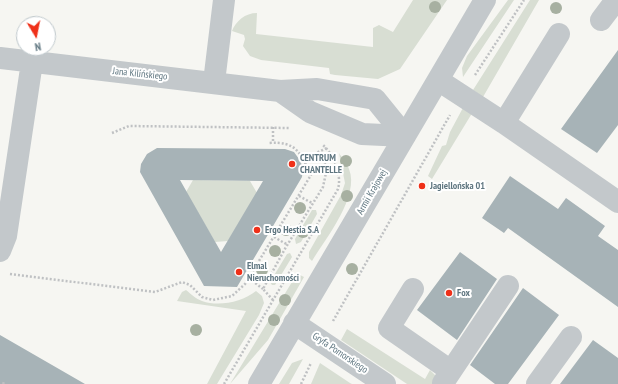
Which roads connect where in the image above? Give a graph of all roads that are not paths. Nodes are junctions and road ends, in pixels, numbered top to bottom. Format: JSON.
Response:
{"nodes":[{"id":1,"x":224,"y":0,"type":"edge"},
{"id":2,"x":485,"y":0,"type":"edge"},
{"id":3,"x":616,"y":0,"type":"edge"},
{"id":4,"x":601,"y":20,"type":"dead end"},
{"id":5,"x":559,"y":34,"type":"dead end"},
{"id":6,"x":0,"y":58,"type":"edge"},
{"id":7,"x":32,"y":62,"type":"junction"},
{"id":8,"x":438,"y":80,"type":"junction"},
{"id":9,"x":214,"y":82,"type":"junction"},
{"id":10,"x":280,"y":90,"type":"junction"},
{"id":11,"x":504,"y":123,"type":"junction"},
{"id":12,"x":405,"y":136,"type":"junction"},
{"id":13,"x":618,"y":202,"type":"edge"},
{"id":14,"x":0,"y":251,"type":"edge"},
{"id":15,"x":508,"y":286,"type":"dead end"},
{"id":16,"x":413,"y":289,"type":"dead end"},
{"id":17,"x":294,"y":323,"type":"junction"},
{"id":18,"x":571,"y":336,"type":"dead end"},
{"id":19,"x":447,"y":378,"type":"edge"},
{"id":20,"x":259,"y":384,"type":"edge"},
{"id":21,"x":385,"y":384,"type":"edge"},
{"id":22,"x":537,"y":384,"type":"edge"}],
"edges":[{"from":1,"to":9,"type":"street"},
{"from":2,"to":8,"type":"street","name":"Armii Krajowej"},
{"from":3,"to":4,"type":"street"},
{"from":5,"to":11,"type":"street"},
{"from":6,"to":7,"type":"street","name":"Jana Kilińskiego"},
{"from":7,"to":9,"type":"street","name":"Jana Kilińskiego"},
{"from":7,"to":14,"type":"street"},
{"from":8,"to":11,"type":"street"},
{"from":8,"to":12,"type":"street","name":"Armii Krajowej"},
{"from":9,"to":10,"type":"street","name":"Jana Kilińskiego"},
{"from":10,"to":12,"type":"street","name":"Jana Kilińskiego"},
{"from":10,"to":12,"type":"street","name":"Jana Kilińskiego"},
{"from":11,"to":13,"type":"street"},
{"from":12,"to":17,"type":"street","name":"Armii Krajowej"},
{"from":15,"to":19,"type":"street"},
{"from":16,"to":19,"type":"street"},
{"from":17,"to":20,"type":"street","name":"Armii Krajowej"},
{"from":17,"to":21,"type":"street","name":"Gryfa Pomorskiego"},
{"from":18,"to":22,"type":"street"}]}
